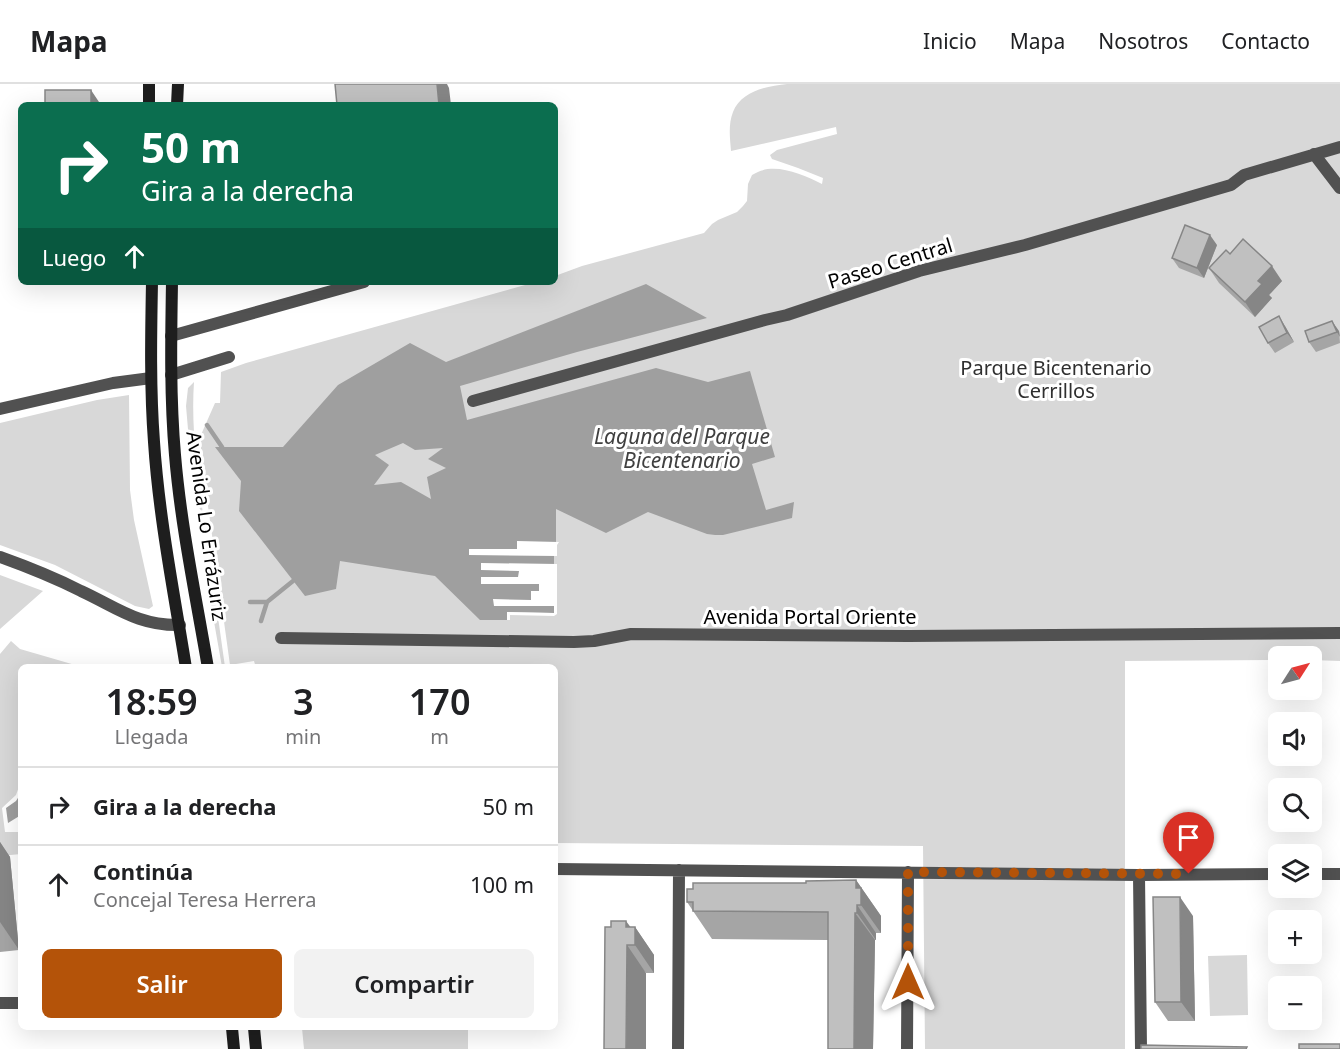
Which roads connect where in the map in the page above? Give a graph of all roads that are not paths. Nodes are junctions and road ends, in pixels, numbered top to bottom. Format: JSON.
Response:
{"nodes":[{"id":1,"x":150,"y":84,"type":"edge"},
{"id":2,"x":178,"y":84,"type":"edge"},
{"id":3,"x":149,"y":102,"type":"edge"},
{"id":4,"x":177,"y":102,"type":"edge"},
{"id":5,"x":1340,"y":147,"type":"edge"},
{"id":6,"x":1314,"y":154,"type":"junction"},
{"id":7,"x":1340,"y":188,"type":"edge"},
{"id":8,"x":152,"y":285,"type":"edge"},
{"id":9,"x":172,"y":285,"type":"edge"},
{"id":10,"x":353,"y":285,"type":"edge"},
{"id":11,"x":171,"y":336,"type":"junction"},
{"id":12,"x":229,"y":357,"type":"dead end"},
{"id":13,"x":171,"y":375,"type":"junction"},
{"id":14,"x":151,"y":378,"type":"junction"},
{"id":15,"x":472,"y":401,"type":"dead end"},
{"id":16,"x":0,"y":409,"type":"edge"},
{"id":17,"x":0,"y":557,"type":"edge"},
{"id":18,"x":180,"y":625,"type":"junction"},
{"id":19,"x":1340,"y":633,"type":"edge"},
{"id":20,"x":281,"y":638,"type":"dead end"},
{"id":21,"x":185,"y":664,"type":"edge"},
{"id":22,"x":206,"y":664,"type":"edge"},
{"id":23,"x":558,"y":869,"type":"edge"},
{"id":24,"x":679,"y":870,"type":"junction"},
{"id":25,"x":908,"y":872,"type":"junction"},
{"id":26,"x":1139,"y":874,"type":"junction"},
{"id":27,"x":1268,"y":874,"type":"edge"},
{"id":28,"x":1322,"y":874,"type":"edge"},
{"id":29,"x":1340,"y":874,"type":"edge"},
{"id":30,"x":0,"y":1003,"type":"edge"},
{"id":31,"x":18,"y":1003,"type":"edge"},
{"id":32,"x":232,"y":1030,"type":"edge"},
{"id":33,"x":254,"y":1030,"type":"edge"},
{"id":34,"x":234,"y":1049,"type":"edge"},
{"id":35,"x":256,"y":1049,"type":"edge"},
{"id":36,"x":678,"y":1049,"type":"edge"},
{"id":37,"x":907,"y":1049,"type":"edge"},
{"id":38,"x":1141,"y":1049,"type":"edge"}],
"edges":[{"from":1,"to":3,"type":"main road"},
{"from":2,"to":4,"type":"main road"},
{"from":5,"to":6,"type":"street","name":"Paseo Central"},
{"from":6,"to":7,"type":"street"},
{"from":6,"to":15,"type":"street","name":"Paseo Central"},
{"from":8,"to":14,"type":"main road","name":"Avenida Lo Errázuriz"},
{"from":9,"to":11,"type":"main road","name":"Avenida Lo Errázuriz"},
{"from":10,"to":11,"type":"street"},
{"from":11,"to":13,"type":"main road","name":"Avenida Lo Errázuriz"},
{"from":12,"to":13,"type":"street"},
{"from":13,"to":22,"type":"main road","name":"Avenida Lo Errázuriz"},
{"from":14,"to":16,"type":"street"},
{"from":14,"to":18,"type":"main road","name":"Avenida Lo Errázuriz"},
{"from":17,"to":18,"type":"street"},
{"from":18,"to":21,"type":"main road","name":"Avenida Lo Errázuriz"},
{"from":19,"to":20,"type":"street","name":"Avenida Portal Oriente"},
{"from":23,"to":24,"type":"street"},
{"from":24,"to":25,"type":"street"},
{"from":24,"to":36,"type":"street"},
{"from":25,"to":26,"type":"street"},
{"from":25,"to":37,"type":"street"},
{"from":26,"to":27,"type":"street"},
{"from":26,"to":38,"type":"street"},
{"from":28,"to":29,"type":"street"},
{"from":30,"to":31,"type":"street"},
{"from":32,"to":34,"type":"main road"},
{"from":33,"to":35,"type":"main road"}]}
